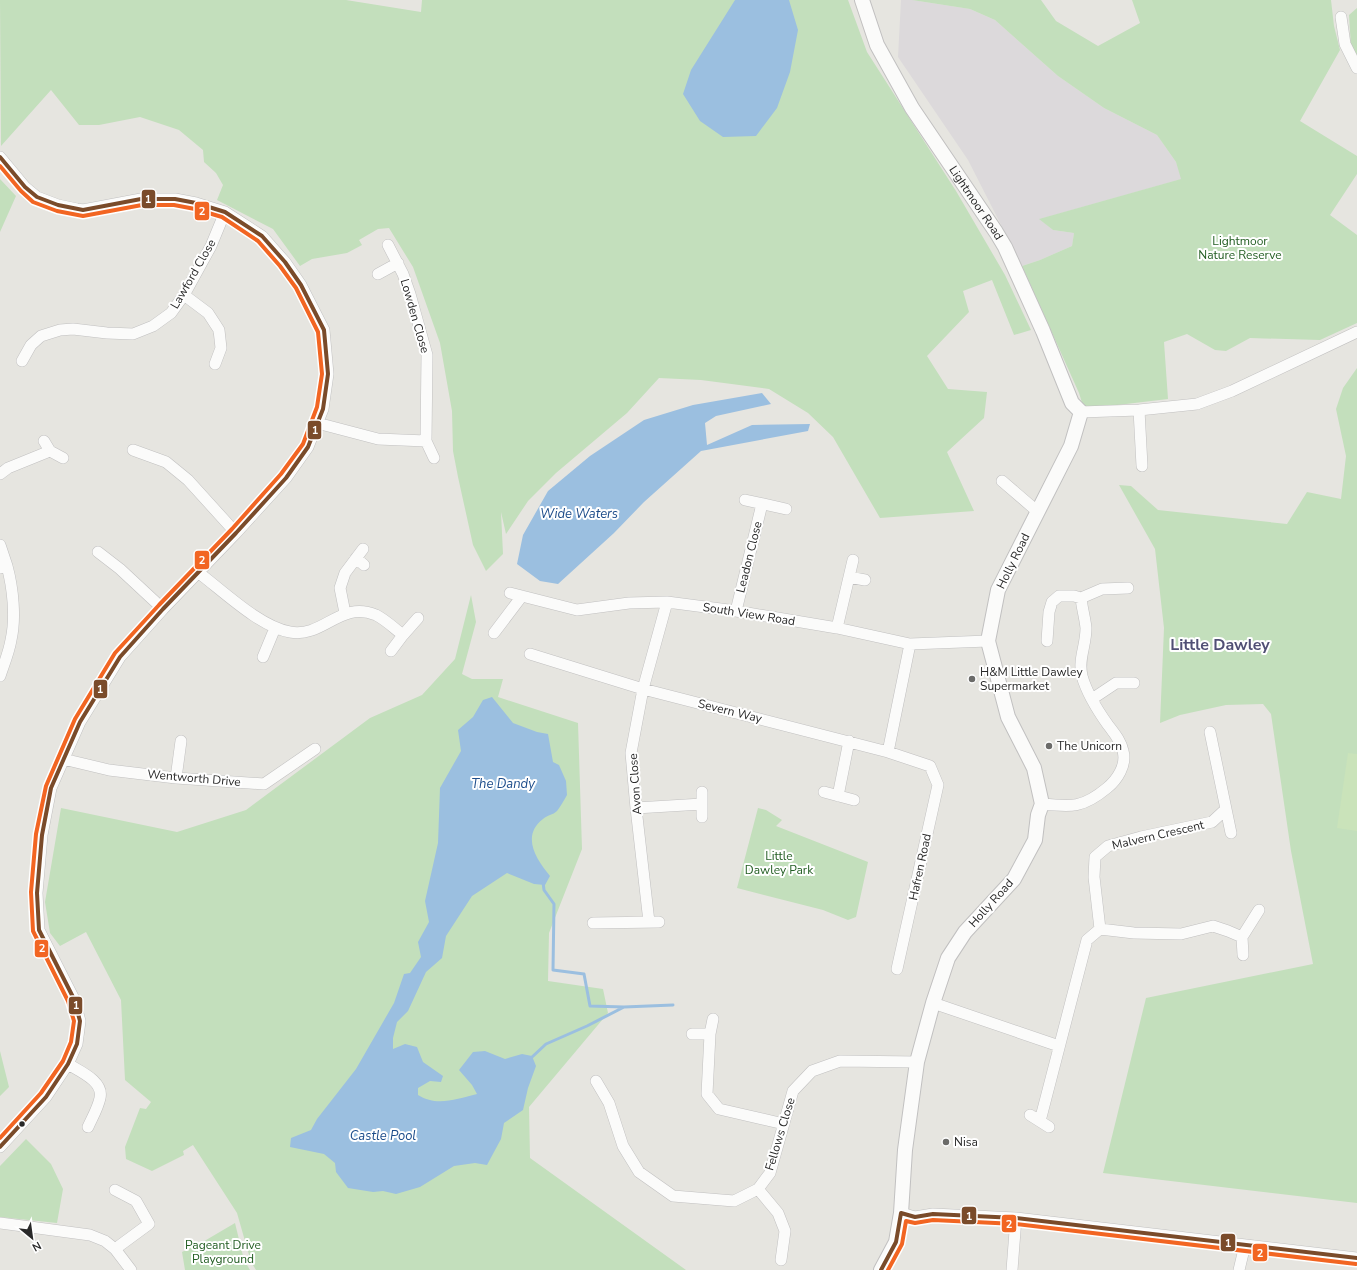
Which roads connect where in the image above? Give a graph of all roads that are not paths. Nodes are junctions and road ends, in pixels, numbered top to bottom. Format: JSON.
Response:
{"nodes":[{"id":1,"x":862,"y":0,"type":"edge"},
{"id":2,"x":1341,"y":17,"type":"dead end"},
{"id":3,"x":1357,"y":68,"type":"edge"},
{"id":4,"x":0,"y":157,"type":"edge"},
{"id":5,"x":225,"y":212,"type":"junction"},
{"id":6,"x":388,"y":245,"type":"dead end"},
{"id":7,"x":398,"y":263,"type":"junction"},
{"id":8,"x":378,"y":274,"type":"dead end"},
{"id":9,"x":184,"y":295,"type":"junction"},
{"id":10,"x":1357,"y":332,"type":"edge"},
{"id":11,"x":22,"y":361,"type":"dead end"},
{"id":12,"x":216,"y":364,"type":"dead end"},
{"id":13,"x":1139,"y":410,"type":"junction"},
{"id":14,"x":1081,"y":412,"type":"junction"},
{"id":15,"x":317,"y":423,"type":"junction"},
{"id":16,"x":44,"y":441,"type":"dead end"},
{"id":17,"x":426,"y":441,"type":"junction"},
{"id":18,"x":133,"y":450,"type":"dead end"},
{"id":19,"x":50,"y":451,"type":"junction"},
{"id":20,"x":63,"y":458,"type":"dead end"},
{"id":21,"x":434,"y":458,"type":"dead end"},
{"id":22,"x":1142,"y":466,"type":"dead end"},
{"id":23,"x":0,"y":474,"type":"edge"},
{"id":24,"x":1002,"y":481,"type":"dead end"},
{"id":25,"x":745,"y":500,"type":"dead end"},
{"id":26,"x":762,"y":504,"type":"junction"},
{"id":27,"x":786,"y":509,"type":"dead end"},
{"id":28,"x":1038,"y":512,"type":"junction"},
{"id":29,"x":236,"y":533,"type":"junction"},
{"id":30,"x":0,"y":545,"type":"edge"},
{"id":31,"x":98,"y":552,"type":"dead end"},
{"id":32,"x":361,"y":557,"type":"dead end"},
{"id":33,"x":853,"y":560,"type":"dead end"},
{"id":34,"x":3,"y":567,"type":"edge"},
{"id":35,"x":199,"y":573,"type":"junction"},
{"id":36,"x":849,"y":577,"type":"junction"},
{"id":37,"x":865,"y":580,"type":"dead end"},
{"id":38,"x":1128,"y":588,"type":"dead end"},
{"id":39,"x":510,"y":593,"type":"dead end"},
{"id":40,"x":522,"y":596,"type":"junction"},
{"id":41,"x":1081,"y":598,"type":"junction"},
{"id":42,"x":667,"y":602,"type":"junction"},
{"id":43,"x":163,"y":609,"type":"junction"},
{"id":44,"x":736,"y":611,"type":"junction"},
{"id":45,"x":345,"y":613,"type":"junction"},
{"id":46,"x":418,"y":618,"type":"dead end"},
{"id":47,"x":275,"y":628,"type":"junction"},
{"id":48,"x":837,"y":628,"type":"junction"},
{"id":49,"x":494,"y":633,"type":"dead end"},
{"id":50,"x":403,"y":635,"type":"junction"},
{"id":51,"x":988,"y":641,"type":"junction"},
{"id":52,"x":1048,"y":641,"type":"dead end"},
{"id":53,"x":910,"y":644,"type":"junction"},
{"id":54,"x":391,"y":651,"type":"dead end"},
{"id":55,"x":530,"y":654,"type":"dead end"},
{"id":56,"x":263,"y":657,"type":"dead end"},
{"id":57,"x":0,"y":676,"type":"edge"},
{"id":58,"x":1134,"y":683,"type":"dead end"},
{"id":59,"x":643,"y":689,"type":"junction"},
{"id":60,"x":1092,"y":699,"type":"junction"},
{"id":61,"x":1210,"y":732,"type":"dead end"},
{"id":62,"x":181,"y":741,"type":"dead end"},
{"id":63,"x":849,"y":741,"type":"junction"},
{"id":64,"x":315,"y":749,"type":"dead end"},
{"id":65,"x":888,"y":752,"type":"junction"},
{"id":66,"x":63,"y":759,"type":"junction"},
{"id":67,"x":930,"y":766,"type":"joint"},
{"id":68,"x":176,"y":778,"type":"junction"},
{"id":69,"x":702,"y":792,"type":"dead end"},
{"id":70,"x":824,"y":792,"type":"dead end"},
{"id":71,"x":838,"y":796,"type":"junction"},
{"id":72,"x":854,"y":800,"type":"dead end"},
{"id":73,"x":702,"y":804,"type":"junction"},
{"id":74,"x":1042,"y":804,"type":"junction"},
{"id":75,"x":636,"y":808,"type":"junction"},
{"id":76,"x":1226,"y":809,"type":"junction"},
{"id":77,"x":702,"y":817,"type":"dead end"},
{"id":78,"x":1231,"y":833,"type":"dead end"},
{"id":79,"x":1259,"y":910,"type":"dead end"},
{"id":80,"x":593,"y":924,"type":"dead end"},
{"id":81,"x":1100,"y":929,"type":"junction"},
{"id":82,"x":1242,"y":937,"type":"junction"},
{"id":83,"x":1243,"y":955,"type":"dead end"},
{"id":84,"x":898,"y":968,"type":"dead end"},
{"id":85,"x":933,"y":1004,"type":"junction"},
{"id":86,"x":713,"y":1019,"type":"dead end"},
{"id":87,"x":692,"y":1034,"type":"dead end"},
{"id":88,"x":710,"y":1034,"type":"junction"},
{"id":89,"x":1059,"y":1046,"type":"junction"},
{"id":90,"x":918,"y":1062,"type":"junction"},
{"id":91,"x":68,"y":1064,"type":"junction"},
{"id":92,"x":596,"y":1081,"type":"dead end"},
{"id":93,"x":1030,"y":1115,"type":"dead end"},
{"id":94,"x":784,"y":1124,"type":"junction"},
{"id":95,"x":88,"y":1127,"type":"dead end"},
{"id":96,"x":0,"y":1147,"type":"edge"},
{"id":97,"x":758,"y":1189,"type":"junction"},
{"id":98,"x":115,"y":1190,"type":"dead end"},
{"id":99,"x":901,"y":1213,"type":"junction"},
{"id":100,"x":1016,"y":1218,"type":"junction"},
{"id":101,"x":0,"y":1223,"type":"edge"},
{"id":102,"x":1245,"y":1245,"type":"junction"},
{"id":103,"x":115,"y":1249,"type":"junction"},
{"id":104,"x":1357,"y":1258,"type":"edge"},
{"id":105,"x":781,"y":1260,"type":"dead end"},
{"id":106,"x":130,"y":1270,"type":"edge"},
{"id":107,"x":881,"y":1270,"type":"edge"},
{"id":108,"x":1012,"y":1270,"type":"edge"},
{"id":109,"x":1239,"y":1270,"type":"edge"}],
"edges":[{"from":1,"to":14,"type":"street","name":"Lightmoor Road"},
{"from":2,"to":3,"type":"street"},
{"from":4,"to":5,"type":"street"},
{"from":5,"to":9,"type":"street","name":"Lawford Close"},
{"from":5,"to":15,"type":"street"},
{"from":6,"to":7,"type":"street","name":"Lowden Close"},
{"from":7,"to":8,"type":"street","name":"Lowden Close"},
{"from":7,"to":17,"type":"street","name":"Lowden Close"},
{"from":9,"to":11,"type":"street","name":"Lawford Close"},
{"from":9,"to":12,"type":"street"},
{"from":10,"to":13,"type":"street"},
{"from":13,"to":14,"type":"street"},
{"from":13,"to":22,"type":"street"},
{"from":14,"to":28,"type":"street","name":"Holly Road"},
{"from":15,"to":17,"type":"street"},
{"from":15,"to":29,"type":"street"},
{"from":16,"to":19,"type":"street"},
{"from":17,"to":21,"type":"street","name":"Lowden Close"},
{"from":18,"to":29,"type":"street"},
{"from":19,"to":20,"type":"street"},
{"from":19,"to":23,"type":"street"},
{"from":24,"to":28,"type":"street"},
{"from":25,"to":26,"type":"street"},
{"from":26,"to":27,"type":"street"},
{"from":26,"to":44,"type":"street","name":"Leadon Close"},
{"from":28,"to":51,"type":"street","name":"Holly Road"},
{"from":29,"to":35,"type":"street"},
{"from":30,"to":34,"type":"street"},
{"from":31,"to":43,"type":"street"},
{"from":32,"to":45,"type":"street"},
{"from":33,"to":36,"type":"street"},
{"from":34,"to":57,"type":"street"},
{"from":35,"to":43,"type":"street"},
{"from":35,"to":47,"type":"street"},
{"from":36,"to":37,"type":"street"},
{"from":36,"to":48,"type":"street"},
{"from":38,"to":41,"type":"street"},
{"from":39,"to":40,"type":"street","name":"South View Road"},
{"from":40,"to":42,"type":"street","name":"South View Road"},
{"from":40,"to":49,"type":"street"},
{"from":41,"to":52,"type":"street"},
{"from":41,"to":60,"type":"street"},
{"from":42,"to":44,"type":"street","name":"South View Road"},
{"from":42,"to":59,"type":"street","name":"Avon Close"},
{"from":43,"to":66,"type":"street"},
{"from":44,"to":48,"type":"street","name":"South View Road"},
{"from":45,"to":47,"type":"street"},
{"from":45,"to":50,"type":"street"},
{"from":46,"to":50,"type":"street"},
{"from":47,"to":56,"type":"street"},
{"from":48,"to":53,"type":"street","name":"South View Road"},
{"from":50,"to":54,"type":"street"},
{"from":51,"to":53,"type":"street","name":"South View Road"},
{"from":51,"to":74,"type":"street","name":"Holly Road"},
{"from":53,"to":65,"type":"street"},
{"from":55,"to":59,"type":"street","name":"Severn Way"},
{"from":58,"to":60,"type":"street"},
{"from":59,"to":63,"type":"street","name":"Severn Way"},
{"from":59,"to":75,"type":"street","name":"Avon Close"},
{"from":60,"to":74,"type":"street"},
{"from":61,"to":76,"type":"street"},
{"from":62,"to":68,"type":"street"},
{"from":63,"to":65,"type":"street","name":"Severn Way"},
{"from":63,"to":71,"type":"street"},
{"from":64,"to":68,"type":"street","name":"Wentworth Drive"},
{"from":65,"to":67,"type":"street","name":"Severn Way"},
{"from":66,"to":68,"type":"street","name":"Wentworth Drive"},
{"from":66,"to":91,"type":"street"},
{"from":67,"to":84,"type":"street","name":"Hafren Road"},
{"from":69,"to":73,"type":"street"},
{"from":70,"to":71,"type":"street"},
{"from":71,"to":72,"type":"street"},
{"from":73,"to":75,"type":"street"},
{"from":73,"to":77,"type":"street"},
{"from":74,"to":85,"type":"street","name":"Holly Road"},
{"from":75,"to":80,"type":"street","name":"Avon Close"},
{"from":76,"to":78,"type":"street"},
{"from":76,"to":81,"type":"street","name":"Malvern Crescent"},
{"from":79,"to":82,"type":"street"},
{"from":81,"to":82,"type":"street"},
{"from":81,"to":89,"type":"street"},
{"from":82,"to":83,"type":"street"},
{"from":85,"to":89,"type":"street"},
{"from":85,"to":90,"type":"street","name":"Holly Road"},
{"from":86,"to":88,"type":"street"},
{"from":87,"to":88,"type":"street"},
{"from":88,"to":94,"type":"street"},
{"from":89,"to":93,"type":"street"},
{"from":90,"to":94,"type":"street","name":"Fellows Close"},
{"from":90,"to":99,"type":"street","name":"Holly Road"},
{"from":91,"to":95,"type":"street"},
{"from":91,"to":96,"type":"street"},
{"from":92,"to":97,"type":"street","name":"Fellows Close"},
{"from":94,"to":97,"type":"street","name":"Fellows Close"},
{"from":97,"to":105,"type":"street"},
{"from":98,"to":103,"type":"street"},
{"from":99,"to":100,"type":"street"},
{"from":99,"to":107,"type":"street","name":"Holly Road"},
{"from":100,"to":102,"type":"street"},
{"from":100,"to":108,"type":"street"},
{"from":101,"to":103,"type":"street"},
{"from":102,"to":104,"type":"street"},
{"from":102,"to":109,"type":"street"},
{"from":103,"to":106,"type":"street"}]}
